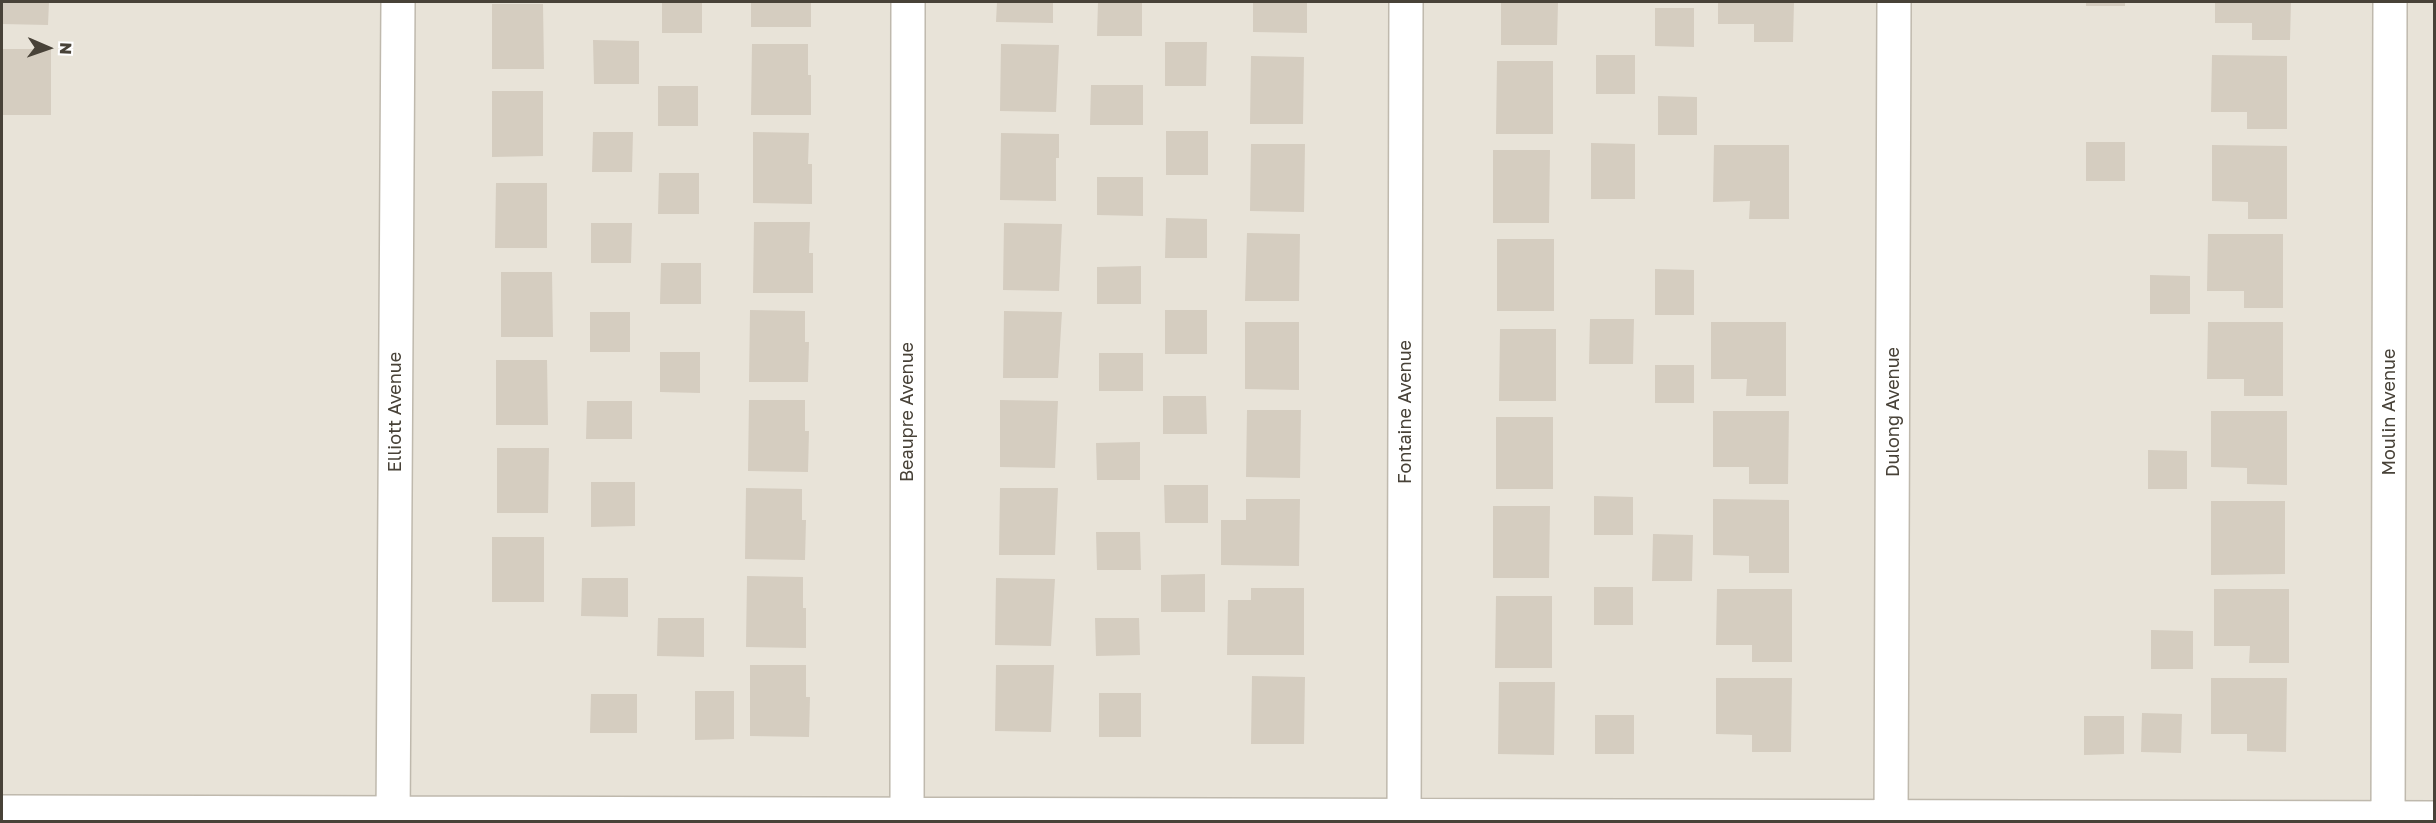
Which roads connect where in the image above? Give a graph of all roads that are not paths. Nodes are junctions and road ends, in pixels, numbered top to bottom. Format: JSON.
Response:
{"nodes":[{"id":1,"x":398,"y":2,"type":"edge"},
{"id":2,"x":908,"y":2,"type":"edge"},
{"id":3,"x":1406,"y":2,"type":"edge"},
{"id":4,"x":1894,"y":2,"type":"edge"},
{"id":5,"x":2391,"y":2,"type":"edge"},
{"id":6,"x":2,"y":812,"type":"edge"},
{"id":7,"x":393,"y":817,"type":"edge"},
{"id":8,"x":907,"y":818,"type":"edge"},
{"id":9,"x":1404,"y":818,"type":"edge"},
{"id":10,"x":2434,"y":818,"type":"edge"},
{"id":11,"x":1891,"y":819,"type":"edge"},
{"id":12,"x":2388,"y":819,"type":"edge"}],
"edges":[{"from":1,"to":7,"type":"street","name":"Elliott Avenue"},
{"from":2,"to":8,"type":"street","name":"Beaupre Avenue"},
{"from":3,"to":9,"type":"street","name":"Fontaine Avenue"},
{"from":4,"to":11,"type":"street","name":"Dulong Avenue"},
{"from":5,"to":12,"type":"street","name":"Moulin Avenue"},
{"from":6,"to":7,"type":"street"},
{"from":7,"to":8,"type":"street"},
{"from":8,"to":9,"type":"street"},
{"from":9,"to":11,"type":"street"},
{"from":10,"to":12,"type":"street"},
{"from":11,"to":12,"type":"street"}]}
